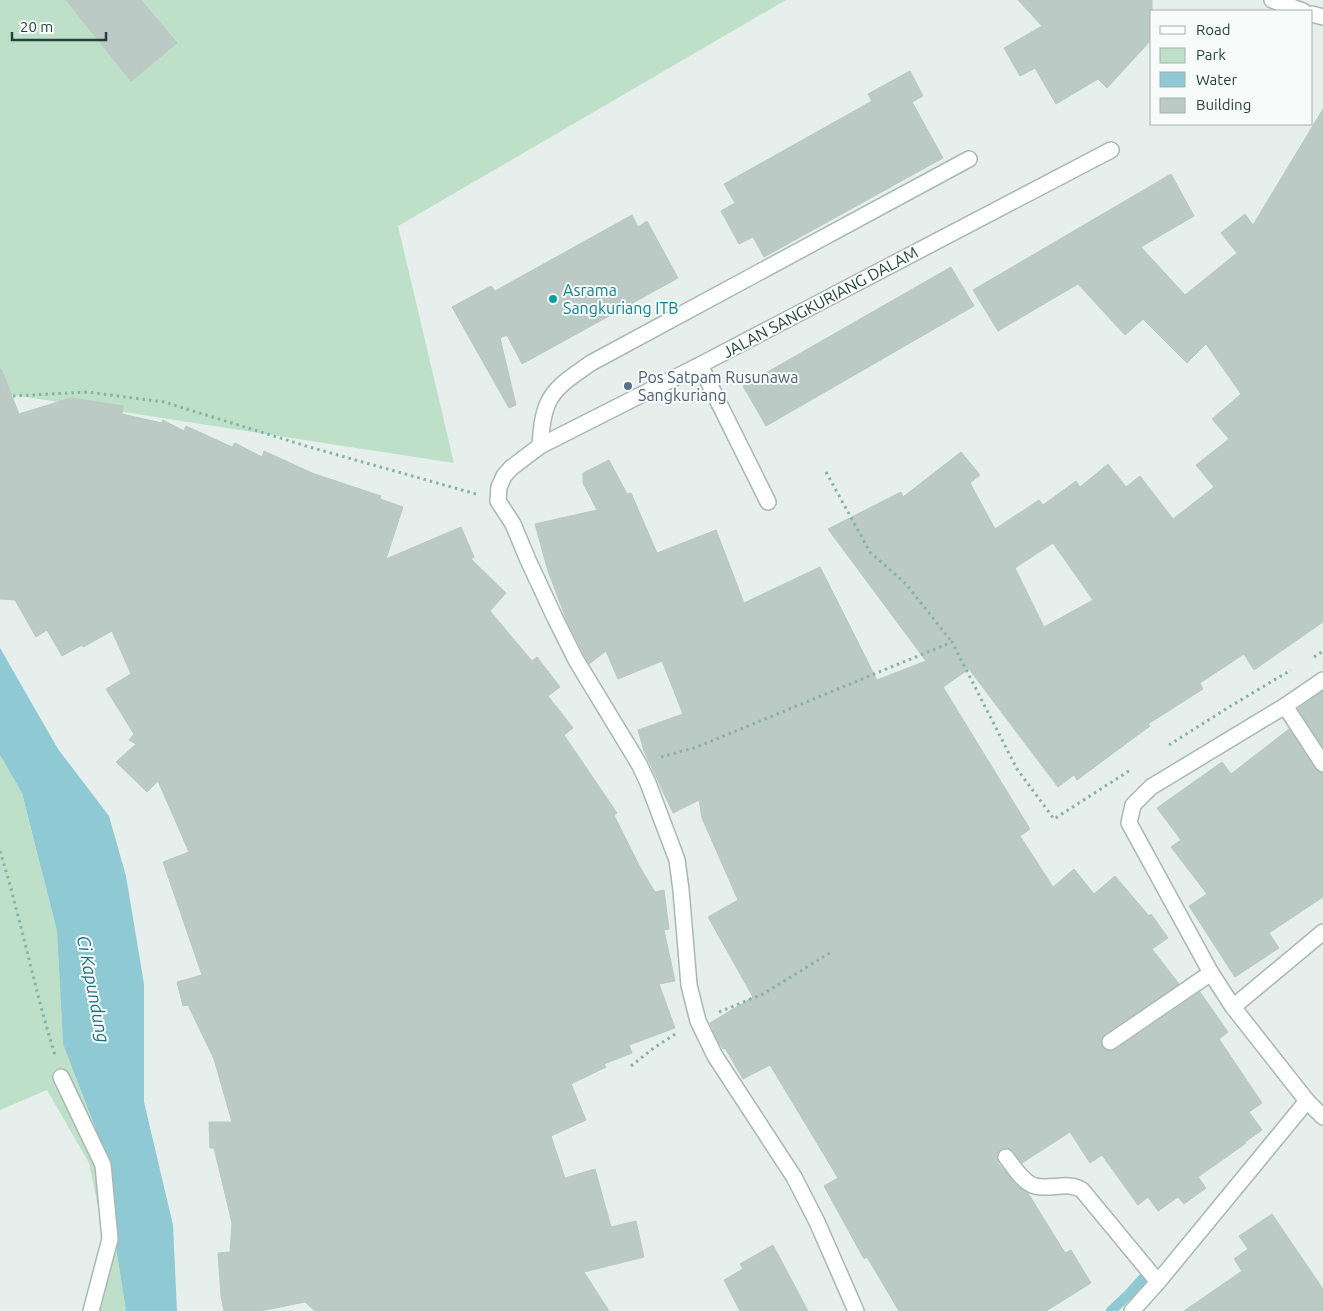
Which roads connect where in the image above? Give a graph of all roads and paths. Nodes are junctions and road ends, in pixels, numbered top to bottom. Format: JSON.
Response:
{"nodes":[{"id":1,"x":1272,"y":0,"type":"edge"},
{"id":2,"x":1300,"y":10,"type":"edge"},
{"id":3,"x":1111,"y":150,"type":"dead end"},
{"id":4,"x":969,"y":158,"type":"dead end"},
{"id":5,"x":700,"y":365,"type":"junction"},
{"id":6,"x":13,"y":396,"type":"dead end"},
{"id":7,"x":540,"y":446,"type":"junction"},
{"id":8,"x":826,"y":472,"type":"dead end"},
{"id":9,"x":449,"y":487,"type":"dead end"},
{"id":10,"x":768,"y":502,"type":"dead end"},
{"id":11,"x":952,"y":642,"type":"junction"},
{"id":12,"x":1323,"y":651,"type":"edge"},
{"id":13,"x":1306,"y":661,"type":"dead end"},
{"id":14,"x":1297,"y":666,"type":"dead end"},
{"id":15,"x":1323,"y":680,"type":"edge"},
{"id":16,"x":1285,"y":706,"type":"junction"},
{"id":17,"x":1163,"y":750,"type":"dead end"},
{"id":18,"x":639,"y":764,"type":"junction"},
{"id":19,"x":1323,"y":764,"type":"edge"},
{"id":20,"x":1138,"y":766,"type":"dead end"},
{"id":21,"x":0,"y":852,"type":"edge"},
{"id":22,"x":1323,"y":932,"type":"edge"},
{"id":23,"x":833,"y":951,"type":"dead end"},
{"id":24,"x":1211,"y":973,"type":"junction"},
{"id":25,"x":1233,"y":1007,"type":"junction"},
{"id":26,"x":698,"y":1021,"type":"junction"},
{"id":27,"x":1110,"y":1042,"type":"dead end"},
{"id":28,"x":631,"y":1066,"type":"dead end"},
{"id":29,"x":61,"y":1077,"type":"joint"},
{"id":30,"x":1307,"y":1101,"type":"junction"},
{"id":31,"x":1323,"y":1117,"type":"edge"},
{"id":32,"x":1006,"y":1157,"type":"dead end"},
{"id":33,"x":1158,"y":1282,"type":"junction"},
{"id":34,"x":91,"y":1311,"type":"edge"},
{"id":35,"x":856,"y":1311,"type":"edge"},
{"id":36,"x":1132,"y":1311,"type":"edge"}],
"edges":[{"from":1,"to":2,"type":"street"},
{"from":3,"to":5,"type":"street","name":"JALAN SANGKURIANG DALAM"},
{"from":4,"to":7,"type":"street"},
{"from":5,"to":7,"type":"street","name":"JALAN SANGKURIANG DALAM"},
{"from":5,"to":10,"type":"street"},
{"from":6,"to":9,"type":"path"},
{"from":7,"to":18,"type":"street","name":"JALAN SANGKURIANG DALAM"},
{"from":8,"to":11,"type":"path"},
{"from":11,"to":18,"type":"path"},
{"from":11,"to":20,"type":"path"},
{"from":12,"to":13,"type":"path"},
{"from":14,"to":17,"type":"path"},
{"from":15,"to":16,"type":"street"},
{"from":16,"to":19,"type":"street"},
{"from":16,"to":24,"type":"street"},
{"from":18,"to":26,"type":"street"},
{"from":21,"to":29,"type":"path"},
{"from":22,"to":25,"type":"street"},
{"from":23,"to":26,"type":"path"},
{"from":24,"to":25,"type":"street"},
{"from":24,"to":27,"type":"street"},
{"from":25,"to":30,"type":"street"},
{"from":26,"to":28,"type":"path"},
{"from":26,"to":35,"type":"street"},
{"from":29,"to":34,"type":"street"},
{"from":30,"to":31,"type":"street"},
{"from":30,"to":33,"type":"street"},
{"from":32,"to":33,"type":"street"},
{"from":33,"to":36,"type":"street"}]}
